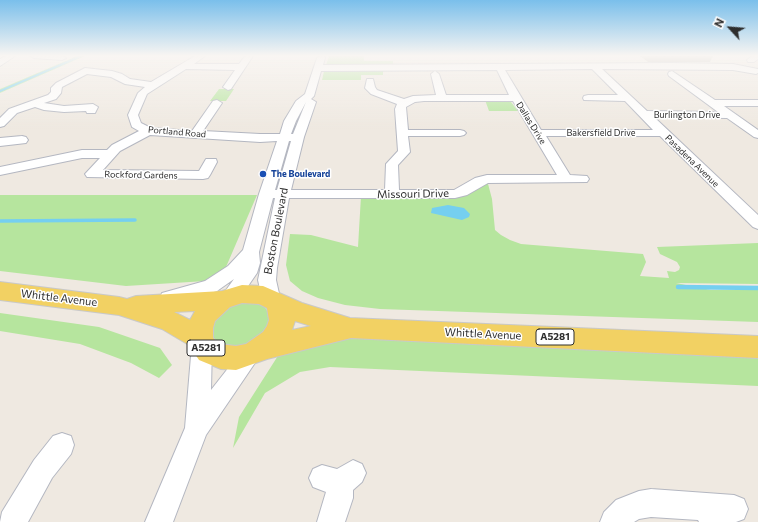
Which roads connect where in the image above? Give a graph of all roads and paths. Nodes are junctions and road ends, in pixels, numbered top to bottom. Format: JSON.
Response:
{"nodes":[{"id":1,"x":67,"y":80,"type":"edge"},
{"id":2,"x":124,"y":80,"type":"edge"},
{"id":3,"x":161,"y":80,"type":"edge"},
{"id":4,"x":233,"y":80,"type":"edge"},
{"id":5,"x":314,"y":80,"type":"edge"},
{"id":6,"x":434,"y":80,"type":"edge"},
{"id":7,"x":506,"y":80,"type":"edge"},
{"id":8,"x":609,"y":80,"type":"edge"},
{"id":9,"x":681,"y":80,"type":"edge"},
{"id":10,"x":381,"y":84,"type":"dead end"},
{"id":11,"x":153,"y":85,"type":"junction"},
{"id":12,"x":228,"y":87,"type":"dead end"},
{"id":13,"x":309,"y":96,"type":"junction"},
{"id":14,"x":442,"y":98,"type":"junction"},
{"id":15,"x":516,"y":98,"type":"junction"},
{"id":16,"x":588,"y":98,"type":"dead end"},
{"id":17,"x":627,"y":98,"type":"junction"},
{"id":18,"x":35,"y":103,"type":"junction"},
{"id":19,"x":217,"y":103,"type":"dead end"},
{"id":20,"x":405,"y":103,"type":"junction"},
{"id":21,"x":713,"y":103,"type":"junction"},
{"id":22,"x":758,"y":103,"type":"edge"},
{"id":23,"x":92,"y":111,"type":"dead end"},
{"id":24,"x":644,"y":114,"type":"junction"},
{"id":25,"x":729,"y":115,"type":"junction"},
{"id":26,"x":2,"y":120,"type":"edge"},
{"id":27,"x":148,"y":131,"type":"junction"},
{"id":28,"x":402,"y":133,"type":"junction"},
{"id":29,"x":460,"y":133,"type":"dead end"},
{"id":30,"x":538,"y":133,"type":"junction"},
{"id":31,"x":664,"y":133,"type":"junction"},
{"id":32,"x":195,"y":134,"type":"junction"},
{"id":33,"x":758,"y":135,"type":"edge"},
{"id":34,"x":298,"y":137,"type":"junction"},
{"id":35,"x":284,"y":138,"type":"junction"},
{"id":36,"x":22,"y":140,"type":"dead end"},
{"id":37,"x":5,"y":142,"type":"edge"},
{"id":38,"x":0,"y":152,"type":"edge"},
{"id":39,"x":110,"y":154,"type":"junction"},
{"id":40,"x":211,"y":162,"type":"dead end"},
{"id":41,"x":0,"y":171,"type":"edge"},
{"id":42,"x":566,"y":179,"type":"junction"},
{"id":43,"x":582,"y":179,"type":"dead end"},
{"id":44,"x":274,"y":194,"type":"junction"},
{"id":45,"x":392,"y":195,"type":"junction"},
{"id":46,"x":758,"y":224,"type":"edge"},
{"id":47,"x":251,"y":252,"type":"junction"},
{"id":48,"x":0,"y":291,"type":"edge"},
{"id":49,"x":226,"y":299,"type":"junction"},
{"id":50,"x":274,"y":300,"type":"junction"},
{"id":51,"x":130,"y":306,"type":"junction"},
{"id":52,"x":351,"y":328,"type":"junction"},
{"id":53,"x":201,"y":341,"type":"junction"},
{"id":54,"x":758,"y":347,"type":"edge"},
{"id":55,"x":256,"y":352,"type":"junction"},
{"id":56,"x":196,"y":428,"type":"junction"},
{"id":57,"x":65,"y":443,"type":"dead end"},
{"id":58,"x":338,"y":478,"type":"dead end"},
{"id":59,"x":718,"y":513,"type":"edge"},
{"id":60,"x":12,"y":522,"type":"edge"},
{"id":61,"x":159,"y":522,"type":"edge"},
{"id":62,"x":331,"y":522,"type":"edge"},
{"id":63,"x":614,"y":522,"type":"edge"}],
"edges":[{"from":1,"to":18,"type":"street"},
{"from":2,"to":11,"type":"street"},
{"from":3,"to":11,"type":"street","name":"Portland Road"},
{"from":4,"to":12,"type":"street"},
{"from":5,"to":13,"type":"street","name":"Boston Boulevard"},
{"from":6,"to":14,"type":"street"},
{"from":7,"to":15,"type":"street","name":"Dallas Drive"},
{"from":8,"to":17,"type":"street","name":"Pasadena Avenue"},
{"from":9,"to":21,"type":"street"},
{"from":10,"to":20,"type":"street"},
{"from":11,"to":27,"type":"street","name":"Portland Road"},
{"from":13,"to":34,"type":"street","name":"Boston Boulevard"},
{"from":13,"to":35,"type":"street","name":"Boston Boulevard"},
{"from":14,"to":15,"type":"street"},
{"from":14,"to":20,"type":"street"},
{"from":15,"to":30,"type":"street","name":"Dallas Drive"},
{"from":16,"to":17,"type":"street"},
{"from":17,"to":24,"type":"street","name":"Pasadena Avenue"},
{"from":18,"to":23,"type":"street"},
{"from":18,"to":26,"type":"street"},
{"from":19,"to":32,"type":"street"},
{"from":20,"to":28,"type":"street"},
{"from":21,"to":22,"type":"street"},
{"from":21,"to":25,"type":"street"},
{"from":24,"to":25,"type":"street","name":"Burlington Drive"},
{"from":24,"to":31,"type":"street","name":"Pasadena Avenue"},
{"from":25,"to":33,"type":"street"},
{"from":27,"to":32,"type":"street","name":"Portland Road"},
{"from":27,"to":39,"type":"street","name":"Rockford Gardens"},
{"from":28,"to":29,"type":"street"},
{"from":28,"to":45,"type":"street"},
{"from":30,"to":31,"type":"street","name":"Bakersfield Drive"},
{"from":30,"to":42,"type":"street","name":"Dallas Drive"},
{"from":31,"to":46,"type":"street","name":"Pasadena Avenue"},
{"from":32,"to":35,"type":"street","name":"Portland Road"},
{"from":34,"to":35,"type":"street","name":"Portland Road"},
{"from":34,"to":44,"type":"street","name":"Boston Boulevard"},
{"from":35,"to":44,"type":"street","name":"Boston Boulevard"},
{"from":36,"to":37,"type":"street"},
{"from":37,"to":38,"type":"street"},
{"from":39,"to":40,"type":"street","name":"Rockford Gardens"},
{"from":39,"to":41,"type":"street","name":"Rockford Gardens"},
{"from":42,"to":43,"type":"street","name":"Missouri Drive"},
{"from":42,"to":45,"type":"street","name":"Missouri Drive"},
{"from":44,"to":45,"type":"street","name":"Missouri Drive"},
{"from":44,"to":47,"type":"street","name":"Boston Boulevard"},
{"from":44,"to":50,"type":"street","name":"Boston Boulevard"},
{"from":47,"to":49,"type":"street","name":"Boston Boulevard"},
{"from":47,"to":51,"type":"street"},
{"from":48,"to":51,"type":"main road","name":"Whittle Avenue","number":"A5281"},
{"from":49,"to":50,"type":"main road","number":"A5281"},
{"from":49,"to":51,"type":"main road","name":"Whittle Avenue","number":"A5281"},
{"from":49,"to":53,"type":"main road","number":"A5281"},
{"from":50,"to":52,"type":"main road","name":"Whittle Avenue","number":"A5281"},
{"from":50,"to":55,"type":"main road"},
{"from":51,"to":53,"type":"main road","name":"Whittle Avenue","number":"A5281"},
{"from":52,"to":54,"type":"main road","name":"Whittle Avenue","number":"A5281"},
{"from":52,"to":55,"type":"main road","name":"Whittle Avenue","number":"A5281"},
{"from":53,"to":55,"type":"main road","number":"A5281"},
{"from":53,"to":56,"type":"street"},
{"from":55,"to":56,"type":"street"},
{"from":56,"to":61,"type":"street"},
{"from":57,"to":60,"type":"street"},
{"from":58,"to":62,"type":"street"},
{"from":59,"to":63,"type":"street"}]}
